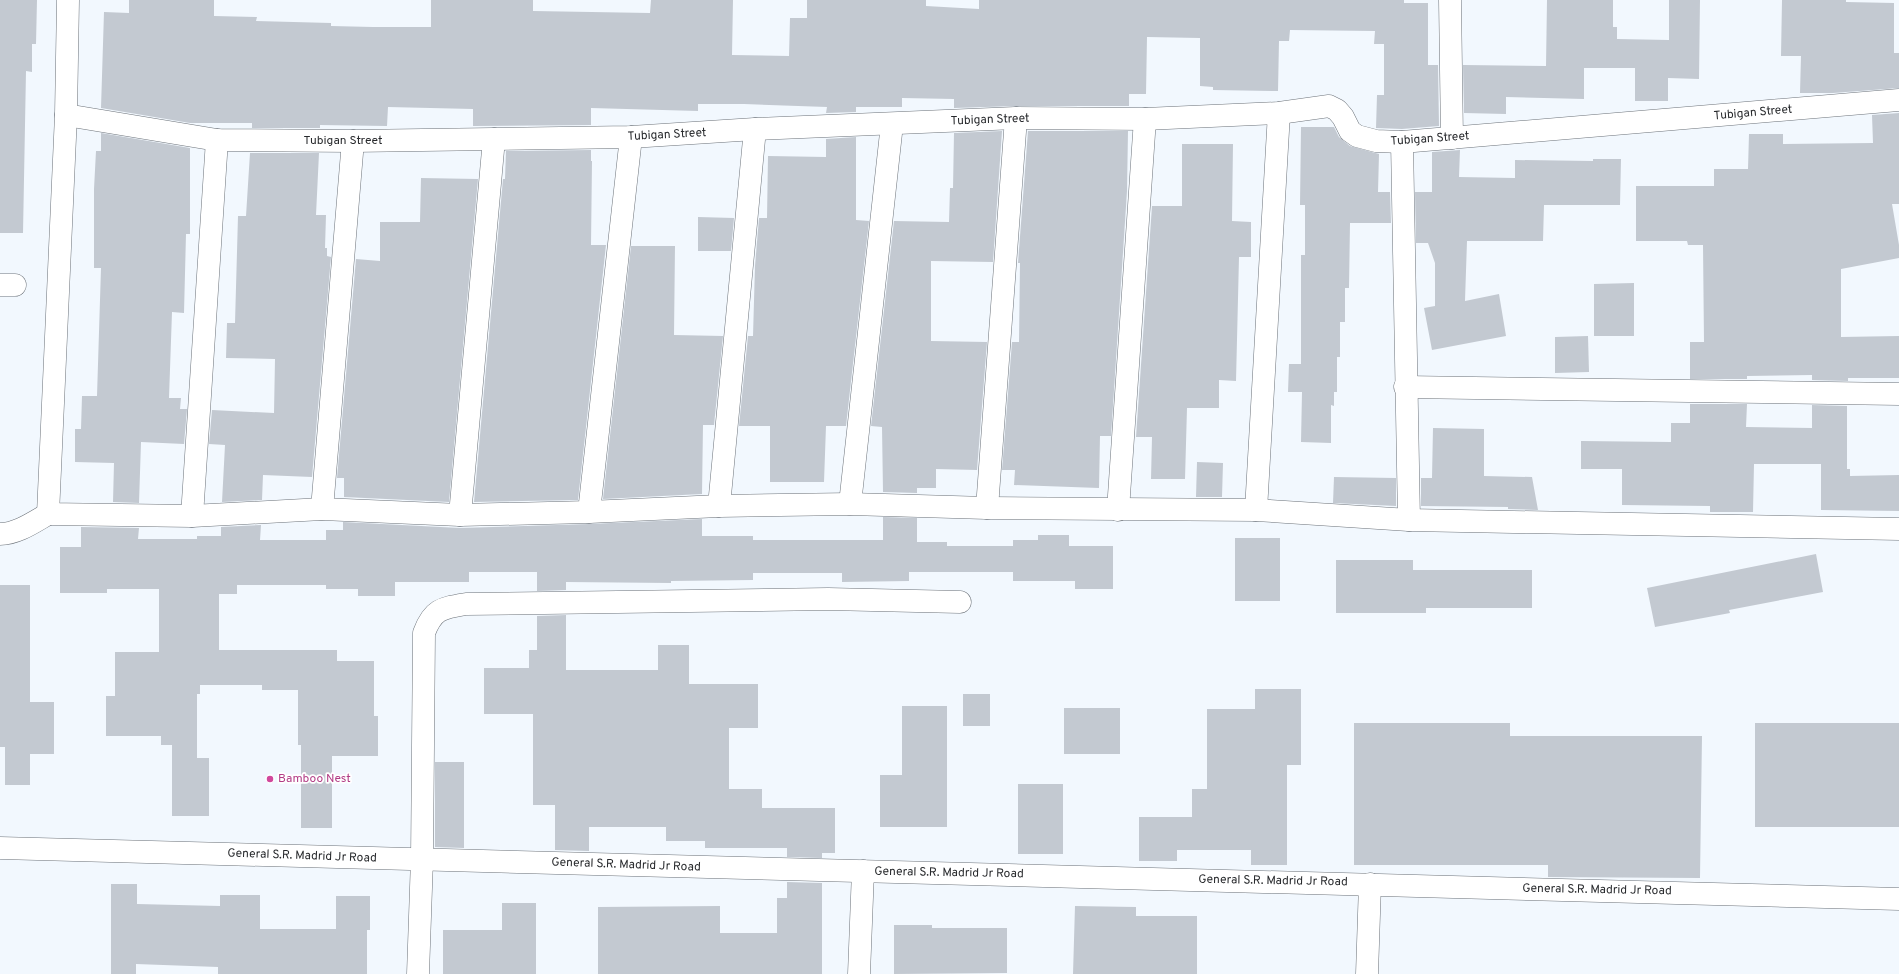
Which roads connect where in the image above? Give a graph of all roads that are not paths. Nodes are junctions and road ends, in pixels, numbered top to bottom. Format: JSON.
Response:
{"nodes":[{"id":1,"x":68,"y":0,"type":"edge"},
{"id":2,"x":1450,"y":0,"type":"edge"},
{"id":3,"x":1899,"y":100,"type":"edge"},
{"id":4,"x":1278,"y":113,"type":"junction"},
{"id":5,"x":66,"y":115,"type":"junction"},
{"id":6,"x":1016,"y":118,"type":"junction"},
{"id":7,"x":1145,"y":119,"type":"junction"},
{"id":8,"x":892,"y":124,"type":"junction"},
{"id":9,"x":755,"y":129,"type":"junction"},
{"id":10,"x":631,"y":137,"type":"junction"},
{"id":11,"x":1452,"y":138,"type":"junction"},
{"id":12,"x":494,"y":139,"type":"junction"},
{"id":13,"x":217,"y":140,"type":"junction"},
{"id":14,"x":353,"y":141,"type":"junction"},
{"id":15,"x":1402,"y":142,"type":"junction"},
{"id":16,"x":1405,"y":387,"type":"junction"},
{"id":17,"x":1899,"y":394,"type":"edge"},
{"id":18,"x":850,"y":504,"type":"junction"},
{"id":19,"x":718,"y":506,"type":"junction"},
{"id":20,"x":987,"y":508,"type":"junction"},
{"id":21,"x":322,"y":509,"type":"junction"},
{"id":22,"x":1118,"y":510,"type":"junction"},
{"id":23,"x":1256,"y":510,"type":"junction"},
{"id":24,"x":589,"y":512,"type":"junction"},
{"id":25,"x":48,"y":514,"type":"junction"},
{"id":26,"x":460,"y":515,"type":"junction"},
{"id":27,"x":192,"y":516,"type":"junction"},
{"id":28,"x":1409,"y":520,"type":"junction"},
{"id":29,"x":1899,"y":529,"type":"edge"},
{"id":30,"x":0,"y":534,"type":"edge"},
{"id":31,"x":960,"y":602,"type":"dead end"},
{"id":32,"x":0,"y":848,"type":"edge"},
{"id":33,"x":422,"y":859,"type":"junction"},
{"id":34,"x":863,"y":871,"type":"junction"},
{"id":35,"x":1370,"y":884,"type":"junction"},
{"id":36,"x":1899,"y":899,"type":"edge"},
{"id":37,"x":418,"y":974,"type":"edge"},
{"id":38,"x":859,"y":974,"type":"edge"},
{"id":39,"x":1367,"y":974,"type":"edge"}],
"edges":[{"from":1,"to":5,"type":"street"},
{"from":2,"to":11,"type":"street"},
{"from":3,"to":11,"type":"street","name":"Tubigan Street"},
{"from":4,"to":7,"type":"street","name":"Tubigan Street"},
{"from":4,"to":15,"type":"street","name":"Tubigan Street"},
{"from":4,"to":23,"type":"street"},
{"from":5,"to":13,"type":"street","name":"Tubigan Street"},
{"from":5,"to":25,"type":"street"},
{"from":6,"to":7,"type":"street","name":"Tubigan Street"},
{"from":6,"to":8,"type":"street","name":"Tubigan Street"},
{"from":6,"to":20,"type":"street"},
{"from":7,"to":22,"type":"street"},
{"from":8,"to":9,"type":"street","name":"Tubigan Street"},
{"from":8,"to":18,"type":"street"},
{"from":9,"to":10,"type":"street","name":"Tubigan Street"},
{"from":9,"to":19,"type":"street"},
{"from":10,"to":12,"type":"street","name":"Tubigan Street"},
{"from":10,"to":24,"type":"street"},
{"from":11,"to":15,"type":"street","name":"Tubigan Street"},
{"from":12,"to":14,"type":"street","name":"Tubigan Street"},
{"from":12,"to":26,"type":"street"},
{"from":13,"to":14,"type":"street","name":"Tubigan Street"},
{"from":13,"to":27,"type":"street"},
{"from":14,"to":21,"type":"street"},
{"from":15,"to":16,"type":"street"},
{"from":16,"to":17,"type":"street"},
{"from":16,"to":28,"type":"street"},
{"from":18,"to":19,"type":"street"},
{"from":18,"to":20,"type":"street"},
{"from":19,"to":24,"type":"street"},
{"from":20,"to":22,"type":"street"},
{"from":21,"to":26,"type":"street"},
{"from":21,"to":27,"type":"street"},
{"from":22,"to":23,"type":"street"},
{"from":23,"to":28,"type":"street"},
{"from":24,"to":26,"type":"street"},
{"from":25,"to":27,"type":"street"},
{"from":25,"to":30,"type":"street"},
{"from":28,"to":29,"type":"street"},
{"from":31,"to":33,"type":"street"},
{"from":32,"to":33,"type":"street","name":"General S.R. Madrid Jr Road"},
{"from":33,"to":34,"type":"street","name":"General S.R. Madrid Jr Road"},
{"from":33,"to":37,"type":"street"},
{"from":34,"to":35,"type":"street","name":"General S.R. Madrid Jr Road"},
{"from":34,"to":38,"type":"street"},
{"from":35,"to":36,"type":"street","name":"General S.R. Madrid Jr Road"},
{"from":35,"to":39,"type":"street"}]}
